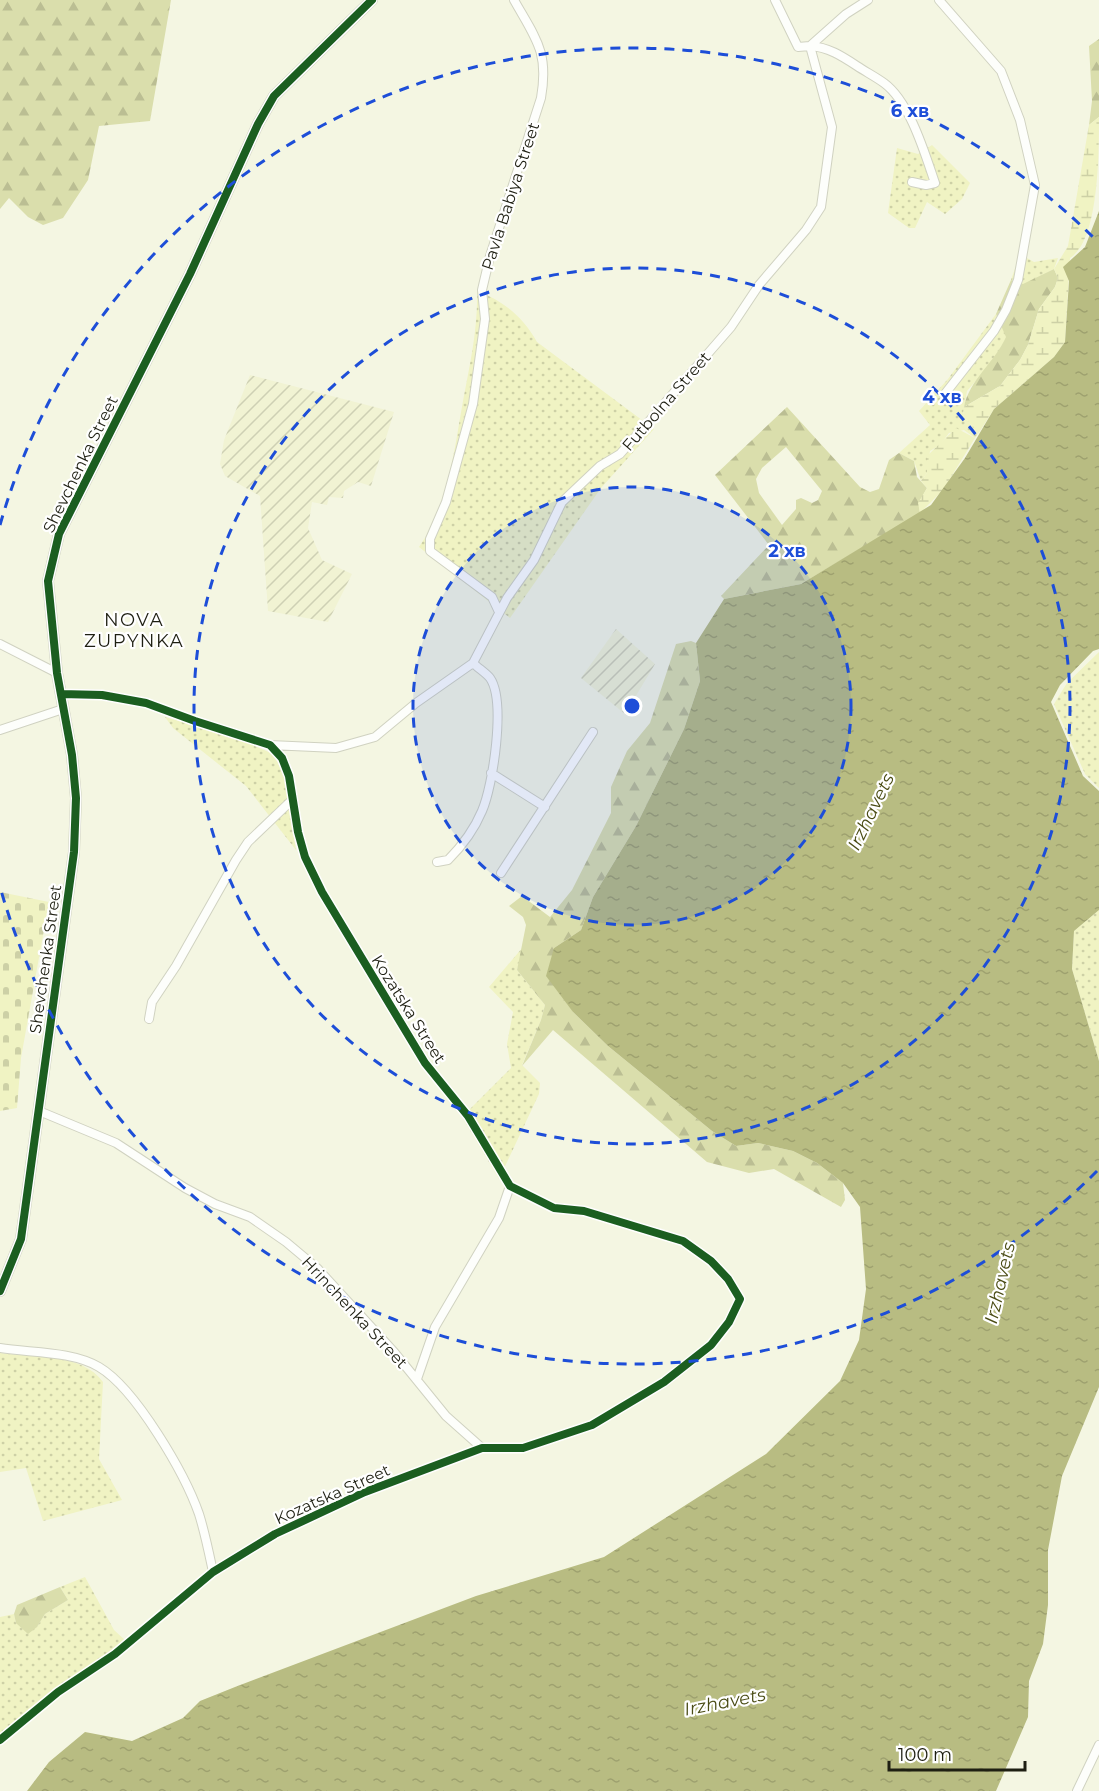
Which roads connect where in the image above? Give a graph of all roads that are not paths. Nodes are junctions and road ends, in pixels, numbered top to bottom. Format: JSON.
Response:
{"nodes":[{"id":1,"x":372,"y":0,"type":"edge"},
{"id":2,"x":514,"y":0,"type":"edge"},
{"id":3,"x":775,"y":0,"type":"edge"},
{"id":4,"x":868,"y":0,"type":"edge"},
{"id":5,"x":939,"y":0,"type":"edge"},
{"id":6,"x":810,"y":46,"type":"junction"},
{"id":7,"x":912,"y":182,"type":"dead end"},
{"id":8,"x":944,"y":395,"type":"dead end"},
{"id":9,"x":499,"y":612,"type":"junction"},
{"id":10,"x":0,"y":644,"type":"edge"},
{"id":11,"x":473,"y":663,"type":"junction"},
{"id":12,"x":57,"y":673,"type":"junction"},
{"id":13,"x":61,"y":694,"type":"junction"},
{"id":14,"x":63,"y":709,"type":"junction"},
{"id":15,"x":0,"y":730,"type":"edge"},
{"id":16,"x":593,"y":732,"type":"dead end"},
{"id":17,"x":270,"y":745,"type":"junction"},
{"id":18,"x":491,"y":773,"type":"junction"},
{"id":19,"x":292,"y":800,"type":"junction"},
{"id":20,"x":545,"y":807,"type":"junction"},
{"id":21,"x":437,"y":862,"type":"dead end"},
{"id":22,"x":501,"y":873,"type":"dead end"},
{"id":23,"x":149,"y":1019,"type":"dead end"},
{"id":24,"x":39,"y":1111,"type":"junction"},
{"id":25,"x":510,"y":1186,"type":"junction"},
{"id":26,"x":0,"y":1291,"type":"edge"},
{"id":27,"x":0,"y":1348,"type":"edge"},
{"id":28,"x":417,"y":1378,"type":"junction"},
{"id":29,"x":482,"y":1448,"type":"junction"},
{"id":30,"x":213,"y":1572,"type":"junction"},
{"id":31,"x":0,"y":1740,"type":"edge"},
{"id":32,"x":1099,"y":1745,"type":"edge"},
{"id":33,"x":1077,"y":1791,"type":"edge"}],
"edges":[{"from":1,"to":12,"type":"street","name":"Shevchenka Street"},
{"from":2,"to":9,"type":"street","name":"Pavla Babiya Street"},
{"from":3,"to":6,"type":"street"},
{"from":4,"to":6,"type":"street"},
{"from":5,"to":8,"type":"street"},
{"from":6,"to":7,"type":"street"},
{"from":6,"to":9,"type":"street","name":"Futbolna Street"},
{"from":9,"to":11,"type":"street","name":"Futbolna Street"},
{"from":10,"to":12,"type":"street"},
{"from":11,"to":17,"type":"street"},
{"from":11,"to":18,"type":"street"},
{"from":12,"to":13,"type":"street","name":"Shevchenka Street"},
{"from":13,"to":14,"type":"street","name":"Shevchenka Street"},
{"from":13,"to":17,"type":"street"},
{"from":14,"to":15,"type":"street"},
{"from":14,"to":24,"type":"street","name":"Shevchenka Street"},
{"from":16,"to":20,"type":"street"},
{"from":17,"to":19,"type":"street","name":"Kozatska Street"},
{"from":18,"to":20,"type":"street"},
{"from":18,"to":21,"type":"street"},
{"from":19,"to":23,"type":"street"},
{"from":19,"to":25,"type":"street","name":"Kozatska Street"},
{"from":20,"to":22,"type":"street"},
{"from":24,"to":26,"type":"street","name":"Shevchenka Street"},
{"from":24,"to":28,"type":"street","name":"Hrinchenka Street"},
{"from":25,"to":28,"type":"street","name":"Hrinchenka Street"},
{"from":25,"to":29,"type":"street","name":"Kozatska Street"},
{"from":27,"to":30,"type":"street"},
{"from":28,"to":29,"type":"street","name":"Hrinchenka Street"},
{"from":29,"to":30,"type":"street","name":"Kozatska Street"},
{"from":30,"to":31,"type":"street","name":"Kozatska Street"},
{"from":32,"to":33,"type":"street"}]}
